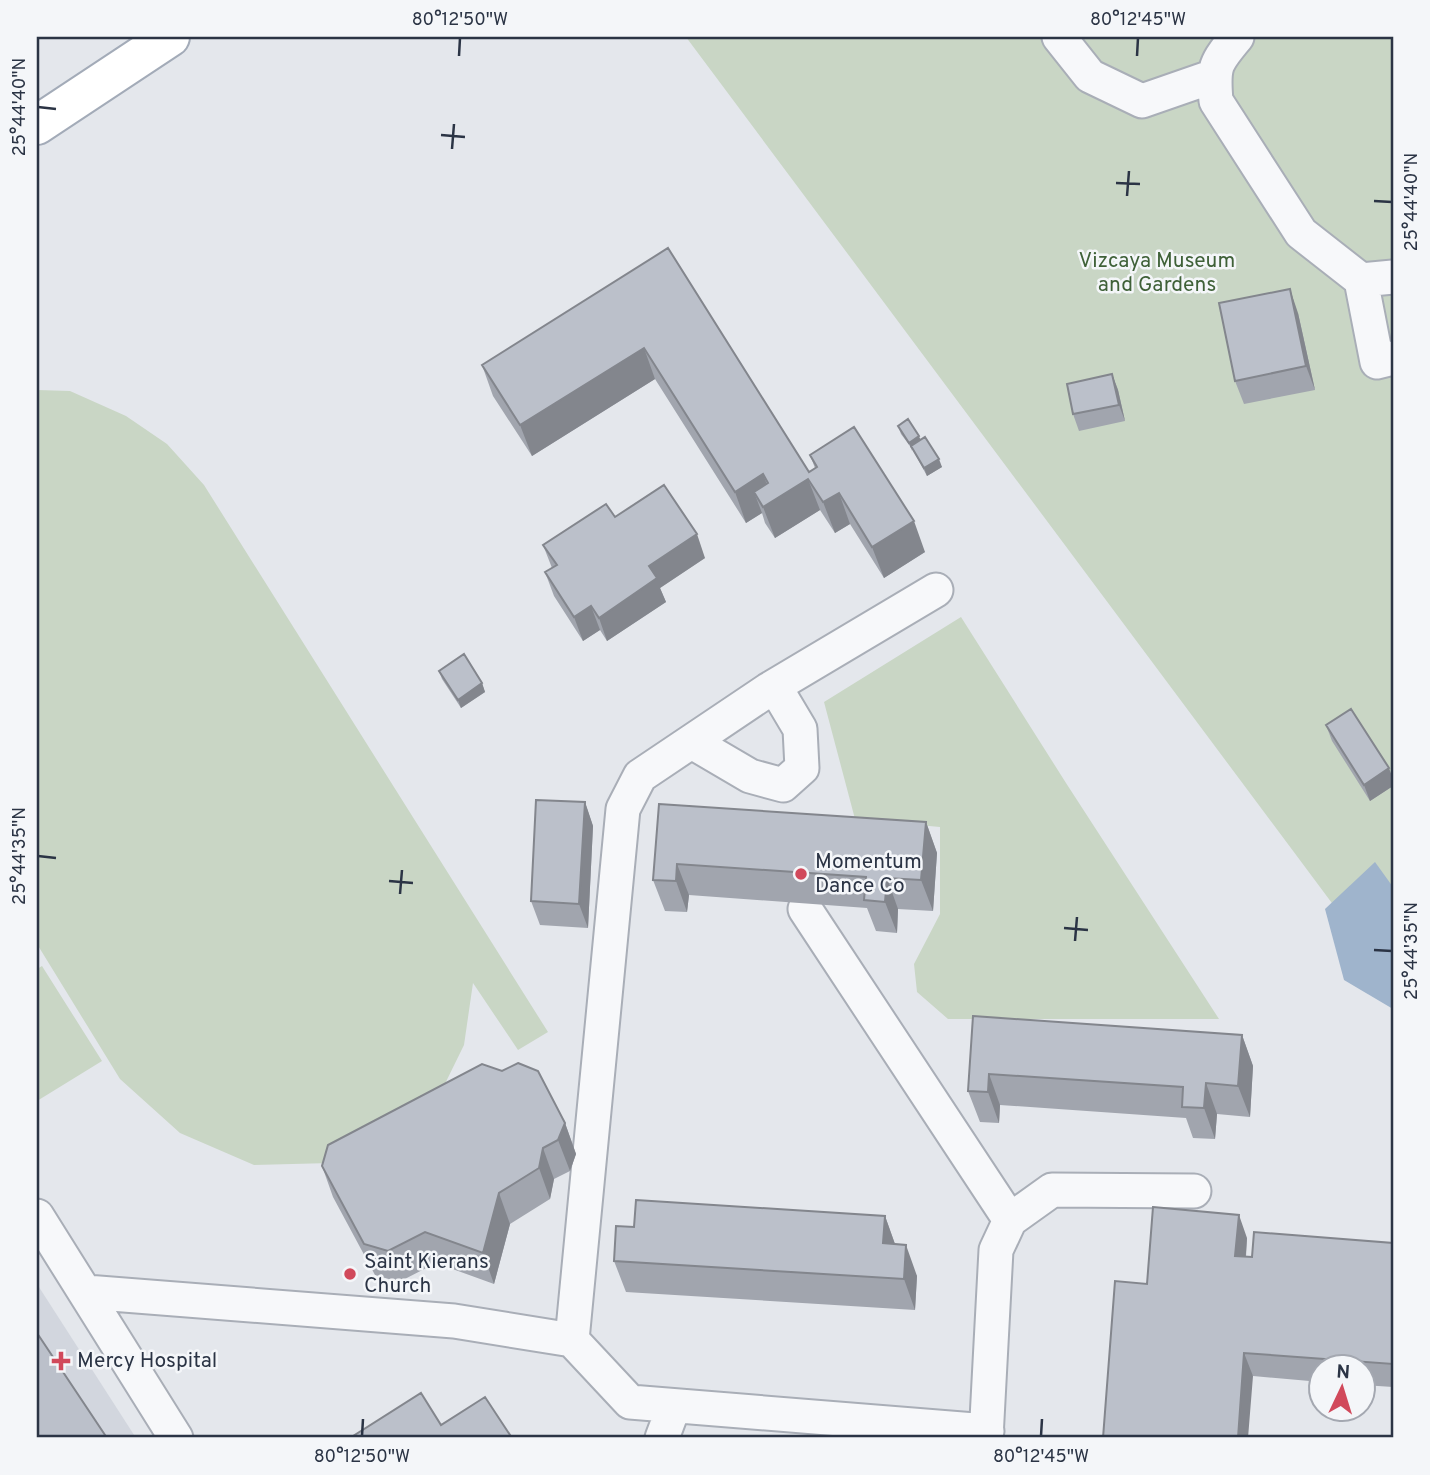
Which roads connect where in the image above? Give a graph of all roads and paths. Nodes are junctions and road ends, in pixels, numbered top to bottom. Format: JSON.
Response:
{"nodes":[{"id":1,"x":170,"y":37,"type":"edge"},
{"id":2,"x":1059,"y":37,"type":"edge"},
{"id":3,"x":1237,"y":37,"type":"edge"},
{"id":4,"x":1214,"y":76,"type":"junction"},
{"id":5,"x":37,"y":125,"type":"edge"},
{"id":6,"x":1377,"y":279,"type":"edge"},
{"id":7,"x":1393,"y":358,"type":"edge"},
{"id":8,"x":936,"y":590,"type":"dead end"},
{"id":9,"x":775,"y":687,"type":"junction"},
{"id":10,"x":692,"y":742,"type":"junction"},
{"id":11,"x":805,"y":909,"type":"dead end"},
{"id":12,"x":1194,"y":1191,"type":"dead end"},
{"id":13,"x":37,"y":1216,"type":"edge"},
{"id":14,"x":1010,"y":1220,"type":"junction"},
{"id":15,"x":86,"y":1292,"type":"junction"},
{"id":16,"x":572,"y":1340,"type":"junction"},
{"id":17,"x":674,"y":1406,"type":"junction"},
{"id":18,"x":987,"y":1434,"type":"edge"},
{"id":19,"x":176,"y":1438,"type":"edge"},
{"id":20,"x":662,"y":1438,"type":"edge"}],
"edges":[{"from":1,"to":5,"type":"main road"},
{"from":2,"to":4,"type":"lane"},
{"from":3,"to":4,"type":"lane"},
{"from":4,"to":6,"type":"lane"},
{"from":6,"to":7,"type":"lane"},
{"from":8,"to":9,"type":"lane"},
{"from":9,"to":10,"type":"lane"},
{"from":9,"to":10,"type":"lane"},
{"from":10,"to":16,"type":"lane"},
{"from":11,"to":14,"type":"lane"},
{"from":12,"to":14,"type":"lane"},
{"from":13,"to":15,"type":"lane"},
{"from":14,"to":18,"type":"lane"},
{"from":15,"to":16,"type":"lane"},
{"from":15,"to":19,"type":"lane"},
{"from":16,"to":17,"type":"lane"},
{"from":17,"to":18,"type":"lane"},
{"from":17,"to":20,"type":"lane"}]}
